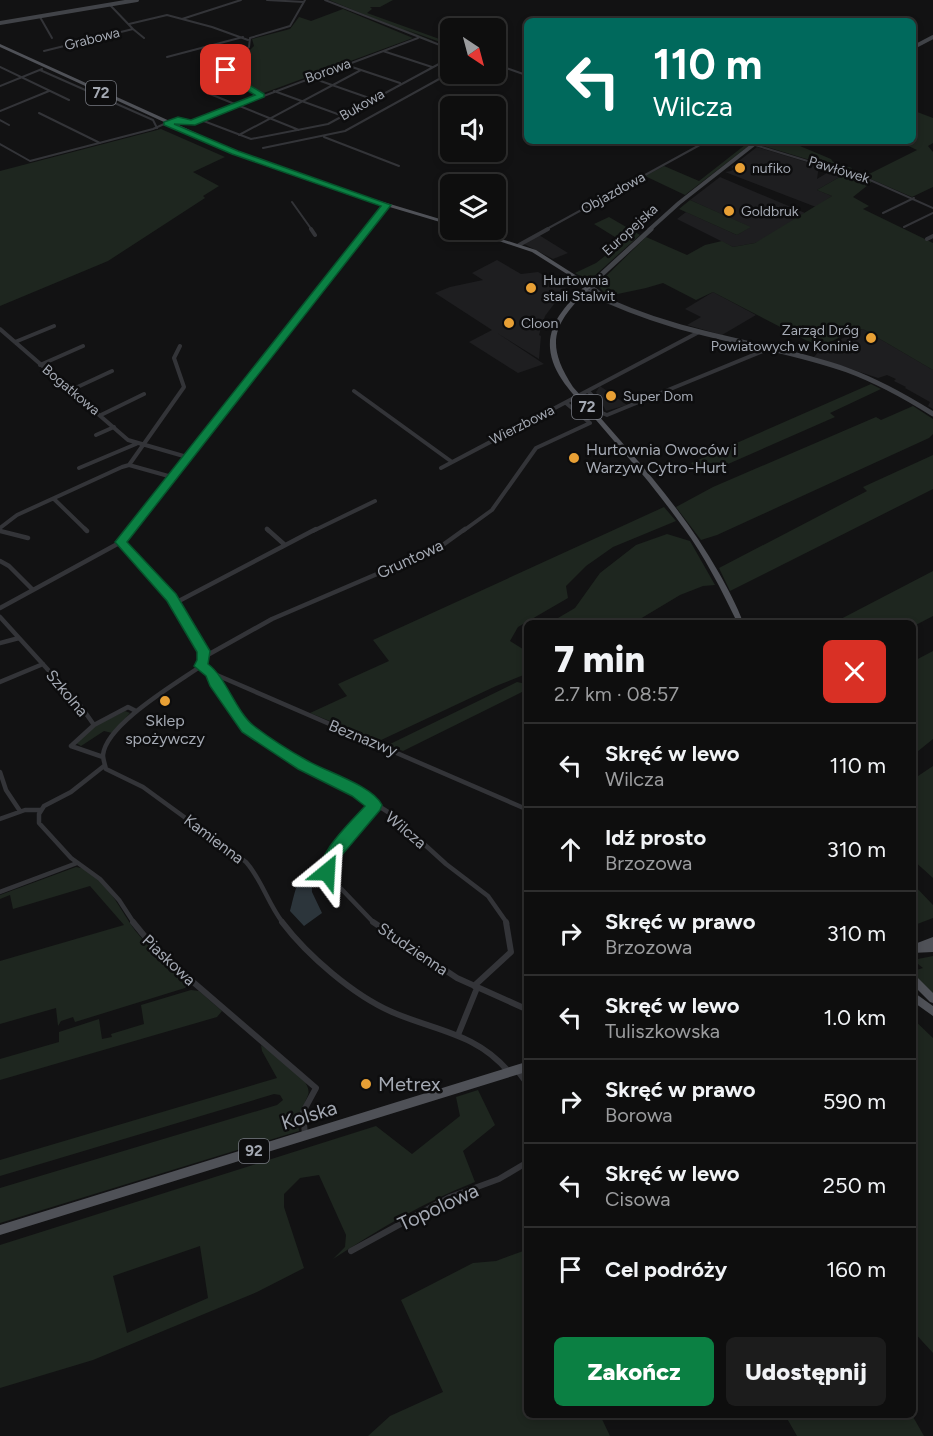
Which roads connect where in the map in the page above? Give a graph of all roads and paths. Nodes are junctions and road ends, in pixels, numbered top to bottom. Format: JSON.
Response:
{"nodes":[{"id":1,"x":137,"y":0,"type":"edge"},
{"id":2,"x":241,"y":0,"type":"edge"},
{"id":3,"x":267,"y":0,"type":"edge"},
{"id":4,"x":325,"y":0,"type":"edge"},
{"id":5,"x":304,"y":1,"type":"edge"},
{"id":6,"x":110,"y":5,"type":"junction"},
{"id":7,"x":40,"y":17,"type":"junction"},
{"id":8,"x":182,"y":19,"type":"junction"},
{"id":9,"x":0,"y":23,"type":"edge"},
{"id":10,"x":129,"y":24,"type":"junction"},
{"id":11,"x":133,"y":29,"type":"junction"},
{"id":12,"x":52,"y":38,"type":"dead end"},
{"id":13,"x":144,"y":38,"type":"dead end"},
{"id":14,"x":243,"y":38,"type":"junction"},
{"id":15,"x":417,"y":38,"type":"junction"},
{"id":16,"x":933,"y":38,"type":"edge"},
{"id":17,"x":248,"y":40,"type":"junction"},
{"id":18,"x":0,"y":45,"type":"edge"},
{"id":19,"x":440,"y":46,"type":"edge"},
{"id":20,"x":916,"y":46,"type":"edge"},
{"id":21,"x":45,"y":51,"type":"dead end"},
{"id":22,"x":383,"y":51,"type":"junction"},
{"id":23,"x":167,"y":57,"type":"dead end"},
{"id":24,"x":440,"y":63,"type":"edge"},
{"id":25,"x":346,"y":65,"type":"junction"},
{"id":26,"x":47,"y":67,"type":"junction"},
{"id":27,"x":433,"y":67,"type":"junction"},
{"id":28,"x":0,"y":68,"type":"edge"},
{"id":29,"x":506,"y":68,"type":"edge"},
{"id":30,"x":40,"y":70,"type":"junction"},
{"id":31,"x":361,"y":70,"type":"junction"},
{"id":32,"x":524,"y":74,"type":"edge"},
{"id":33,"x":21,"y":77,"type":"junction"},
{"id":34,"x":312,"y":78,"type":"junction"},
{"id":35,"x":440,"y":78,"type":"edge"},
{"id":36,"x":400,"y":83,"type":"junction"},
{"id":37,"x":333,"y":85,"type":"junction"},
{"id":38,"x":0,"y":86,"type":"edge"},
{"id":39,"x":49,"y":91,"type":"junction"},
{"id":40,"x":274,"y":91,"type":"junction"},
{"id":41,"x":210,"y":94,"type":"dead end"},
{"id":42,"x":261,"y":95,"type":"junction"},
{"id":43,"x":372,"y":99,"type":"junction"},
{"id":44,"x":69,"y":100,"type":"dead end"},
{"id":45,"x":303,"y":101,"type":"junction"},
{"id":46,"x":238,"y":105,"type":"junction"},
{"id":47,"x":0,"y":111,"type":"edge"},
{"id":48,"x":39,"y":113,"type":"dead end"},
{"id":49,"x":343,"y":116,"type":"junction"},
{"id":50,"x":272,"y":118,"type":"junction"},
{"id":51,"x":0,"y":120,"type":"edge"},
{"id":52,"x":201,"y":120,"type":"junction"},
{"id":53,"x":167,"y":123,"type":"junction"},
{"id":54,"x":9,"y":125,"type":"dead end"},
{"id":55,"x":157,"y":128,"type":"junction"},
{"id":56,"x":299,"y":130,"type":"junction"},
{"id":57,"x":239,"y":135,"type":"junction"},
{"id":58,"x":324,"y":137,"type":"junction"},
{"id":59,"x":100,"y":143,"type":"junction"},
{"id":60,"x":0,"y":144,"type":"edge"},
{"id":61,"x":702,"y":144,"type":"edge"},
{"id":62,"x":755,"y":144,"type":"edge"},
{"id":63,"x":759,"y":144,"type":"edge"},
{"id":64,"x":263,"y":148,"type":"dead end"},
{"id":65,"x":399,"y":166,"type":"dead end"},
{"id":66,"x":914,"y":198,"type":"junction"},
{"id":67,"x":292,"y":202,"type":"dead end"},
{"id":68,"x":386,"y":205,"type":"junction"},
{"id":69,"x":933,"y":208,"type":"edge"},
{"id":70,"x":883,"y":213,"type":"dead end"},
{"id":71,"x":933,"y":213,"type":"edge"},
{"id":72,"x":440,"y":221,"type":"edge"},
{"id":73,"x":904,"y":227,"type":"dead end"},
{"id":74,"x":315,"y":235,"type":"dead end"},
{"id":75,"x":933,"y":236,"type":"edge"},
{"id":76,"x":927,"y":239,"type":"dead end"},
{"id":77,"x":502,"y":240,"type":"edge"},
{"id":78,"x":519,"y":245,"type":"junction"},
{"id":79,"x":586,"y":288,"type":"junction"},
{"id":80,"x":54,"y":326,"type":"dead end"},
{"id":81,"x":0,"y":329,"type":"edge"},
{"id":82,"x":699,"y":332,"type":"junction"},
{"id":83,"x":15,"y":342,"type":"junction"},
{"id":84,"x":83,"y":346,"type":"dead end"},
{"id":85,"x":180,"y":346,"type":"dead end"},
{"id":86,"x":768,"y":349,"type":"junction"},
{"id":87,"x":40,"y":364,"type":"junction"},
{"id":88,"x":112,"y":371,"type":"dead end"},
{"id":89,"x":71,"y":390,"type":"junction"},
{"id":90,"x":354,"y":391,"type":"dead end"},
{"id":91,"x":588,"y":391,"type":"junction"},
{"id":92,"x":144,"y":394,"type":"dead end"},
{"id":93,"x":578,"y":396,"type":"junction"},
{"id":94,"x":566,"y":403,"type":"junction"},
{"id":95,"x":933,"y":414,"type":"edge"},
{"id":96,"x":100,"y":416,"type":"junction"},
{"id":97,"x":114,"y":427,"type":"junction"},
{"id":98,"x":96,"y":435,"type":"dead end"},
{"id":99,"x":136,"y":444,"type":"junction"},
{"id":100,"x":144,"y":446,"type":"junction"},
{"id":101,"x":187,"y":457,"type":"junction"},
{"id":102,"x":452,"y":462,"type":"junction"},
{"id":103,"x":129,"y":465,"type":"junction"},
{"id":104,"x":79,"y":468,"type":"dead end"},
{"id":105,"x":441,"y":468,"type":"dead end"},
{"id":106,"x":172,"y":477,"type":"junction"},
{"id":107,"x":54,"y":499,"type":"junction"},
{"id":108,"x":375,"y":501,"type":"dead end"},
{"id":109,"x":267,"y":528,"type":"dead end"},
{"id":110,"x":0,"y":530,"type":"edge"},
{"id":111,"x":87,"y":531,"type":"dead end"},
{"id":112,"x":28,"y":538,"type":"dead end"},
{"id":113,"x":121,"y":542,"type":"junction"},
{"id":114,"x":285,"y":545,"type":"junction"},
{"id":115,"x":0,"y":561,"type":"edge"},
{"id":116,"x":33,"y":590,"type":"junction"},
{"id":117,"x":175,"y":603,"type":"junction"},
{"id":118,"x":0,"y":608,"type":"edge"},
{"id":119,"x":0,"y":617,"type":"edge"},
{"id":120,"x":739,"y":620,"type":"edge"},
{"id":121,"x":20,"y":638,"type":"junction"},
{"id":122,"x":0,"y":643,"type":"edge"},
{"id":123,"x":204,"y":657,"type":"junction"},
{"id":124,"x":43,"y":664,"type":"junction"},
{"id":125,"x":201,"y":666,"type":"junction"},
{"id":126,"x":212,"y":673,"type":"junction"},
{"id":127,"x":0,"y":682,"type":"edge"},
{"id":128,"x":136,"y":711,"type":"junction"},
{"id":129,"x":94,"y":725,"type":"junction"},
{"id":130,"x":103,"y":757,"type":"junction"},
{"id":131,"x":104,"y":766,"type":"junction"},
{"id":132,"x":0,"y":772,"type":"edge"},
{"id":133,"x":375,"y":805,"type":"junction"},
{"id":134,"x":524,"y":808,"type":"edge"},
{"id":135,"x":41,"y":810,"type":"junction"},
{"id":136,"x":21,"y":811,"type":"junction"},
{"id":137,"x":0,"y":819,"type":"edge"},
{"id":138,"x":77,"y":863,"type":"junction"},
{"id":139,"x":0,"y":892,"type":"edge"},
{"id":140,"x":933,"y":941,"type":"edge"},
{"id":141,"x":916,"y":948,"type":"edge"},
{"id":142,"x":933,"y":948,"type":"edge"},
{"id":143,"x":916,"y":949,"type":"edge"},
{"id":144,"x":916,"y":982,"type":"edge"},
{"id":145,"x":475,"y":987,"type":"junction"},
{"id":146,"x":916,"y":998,"type":"edge"},
{"id":147,"x":933,"y":999,"type":"edge"},
{"id":148,"x":524,"y":1008,"type":"edge"},
{"id":149,"x":933,"y":1012,"type":"edge"},
{"id":150,"x":458,"y":1035,"type":"junction"},
{"id":151,"x":517,"y":1070,"type":"edge"},
{"id":152,"x":305,"y":1136,"type":"junction"},
{"id":153,"x":524,"y":1164,"type":"edge"},
{"id":154,"x":0,"y":1230,"type":"edge"},
{"id":155,"x":351,"y":1251,"type":"dead end"}],
"edges":[{"from":1,"to":6,"type":"street"},
{"from":2,"to":8,"type":"street"},
{"from":3,"to":5,"type":"street"},
{"from":4,"to":15,"type":"street"},
{"from":5,"to":17,"type":"street"},
{"from":6,"to":7,"type":"street"},
{"from":6,"to":10,"type":"street","name":"Grabowa"},
{"from":7,"to":9,"type":"street"},
{"from":7,"to":12,"type":"street"},
{"from":8,"to":10,"type":"street","name":"Grabowa"},
{"from":8,"to":14,"type":"street","name":"Grabowa"},
{"from":10,"to":11,"type":"street","name":"Grabowa"},
{"from":11,"to":13,"type":"street"},
{"from":11,"to":21,"type":"street","name":"Grabowa"},
{"from":14,"to":17,"type":"street","name":"Grabowa"},
{"from":14,"to":23,"type":"street"},
{"from":15,"to":19,"type":"street"},
{"from":15,"to":22,"type":"street","name":"Borowa"},
{"from":16,"to":20,"type":"street"},
{"from":17,"to":42,"type":"street"},
{"from":18,"to":26,"type":"main road","number":"72"},
{"from":22,"to":25,"type":"street","name":"Borowa"},
{"from":22,"to":27,"type":"street"},
{"from":24,"to":27,"type":"street","name":"Bukowa"},
{"from":25,"to":31,"type":"street"},
{"from":25,"to":34,"type":"street","name":"Borowa"},
{"from":26,"to":30,"type":"street"},
{"from":26,"to":53,"type":"main road","number":"72"},
{"from":27,"to":36,"type":"street","name":"Bukowa"},
{"from":28,"to":33,"type":"street"},
{"from":29,"to":32,"type":"street"},
{"from":30,"to":33,"type":"street"},
{"from":30,"to":55,"type":"street"},
{"from":31,"to":36,"type":"street"},
{"from":31,"to":37,"type":"street"},
{"from":33,"to":38,"type":"street"},
{"from":33,"to":39,"type":"street"},
{"from":34,"to":37,"type":"street"},
{"from":34,"to":40,"type":"street","name":"Borowa"},
{"from":35,"to":58,"type":"street"},
{"from":36,"to":43,"type":"street","name":"Bukowa"},
{"from":37,"to":43,"type":"street"},
{"from":37,"to":45,"type":"street"},
{"from":39,"to":44,"type":"street"},
{"from":39,"to":47,"type":"street"},
{"from":40,"to":42,"type":"street","name":"Borowa"},
{"from":40,"to":45,"type":"street"},
{"from":41,"to":46,"type":"street"},
{"from":42,"to":46,"type":"street","name":"Borowa"},
{"from":43,"to":49,"type":"street","name":"Bukowa"},
{"from":45,"to":49,"type":"street"},
{"from":45,"to":50,"type":"street"},
{"from":46,"to":50,"type":"street"},
{"from":46,"to":52,"type":"street","name":"Borowa"},
{"from":48,"to":59,"type":"street"},
{"from":49,"to":56,"type":"street","name":"Bukowa"},
{"from":50,"to":56,"type":"street"},
{"from":50,"to":57,"type":"street"},
{"from":51,"to":54,"type":"street"},
{"from":52,"to":53,"type":"street","name":"Borowa"},
{"from":52,"to":57,"type":"street","name":"Bukowa"},
{"from":53,"to":55,"type":"street"},
{"from":53,"to":68,"type":"main road","number":"72"},
{"from":55,"to":59,"type":"street"},
{"from":56,"to":57,"type":"street","name":"Bukowa"},
{"from":58,"to":64,"type":"street"},
{"from":58,"to":65,"type":"street"},
{"from":59,"to":60,"type":"street"},
{"from":61,"to":78,"type":"street","name":"Objazdowa"},
{"from":62,"to":79,"type":"street","name":"Europejska"},
{"from":63,"to":66,"type":"street","name":"Pawłówek"},
{"from":66,"to":69,"type":"street","name":"Pawłówek"},
{"from":66,"to":70,"type":"street"},
{"from":67,"to":74,"type":"street"},
{"from":68,"to":72,"type":"main road","number":"72"},
{"from":68,"to":101,"type":"street"},
{"from":71,"to":73,"type":"street"},
{"from":75,"to":76,"type":"street"},
{"from":77,"to":78,"type":"main road"},
{"from":78,"to":79,"type":"main road"},
{"from":79,"to":82,"type":"street"},
{"from":79,"to":93,"type":"main road","name":"Europejska","number":"72"},
{"from":80,"to":83,"type":"street"},
{"from":81,"to":83,"type":"street","name":"Bogatkowa"},
{"from":82,"to":86,"type":"street"},
{"from":82,"to":91,"type":"street","name":"Wierzbowa"},
{"from":83,"to":87,"type":"street","name":"Bogatkowa"},
{"from":84,"to":87,"type":"street"},
{"from":85,"to":100,"type":"street"},
{"from":86,"to":91,"type":"street"},
{"from":86,"to":95,"type":"street"},
{"from":87,"to":89,"type":"street","name":"Bogatkowa"},
{"from":88,"to":89,"type":"street"},
{"from":89,"to":96,"type":"street","name":"Bogatkowa"},
{"from":90,"to":102,"type":"street"},
{"from":91,"to":93,"type":"street","name":"Wierzbowa"},
{"from":92,"to":96,"type":"street"},
{"from":93,"to":94,"type":"street","name":"Wierzbowa"},
{"from":93,"to":120,"type":"main road","name":"Europejska","number":"72"},
{"from":94,"to":102,"type":"street","name":"Wierzbowa"},
{"from":94,"to":123,"type":"street","name":"Gruntowa"},
{"from":96,"to":97,"type":"street","name":"Bogatkowa"},
{"from":97,"to":98,"type":"street"},
{"from":97,"to":99,"type":"street","name":"Bogatkowa"},
{"from":99,"to":100,"type":"street","name":"Bogatkowa"},
{"from":99,"to":104,"type":"street"},
{"from":100,"to":101,"type":"street","name":"Bogatkowa"},
{"from":100,"to":103,"type":"street"},
{"from":101,"to":106,"type":"street"},
{"from":102,"to":105,"type":"street","name":"Wierzbowa"},
{"from":103,"to":106,"type":"street"},
{"from":103,"to":107,"type":"street"},
{"from":106,"to":113,"type":"street"},
{"from":107,"to":110,"type":"street"},
{"from":107,"to":111,"type":"street"},
{"from":108,"to":114,"type":"street"},
{"from":109,"to":114,"type":"street"},
{"from":110,"to":112,"type":"street"},
{"from":113,"to":116,"type":"street"},
{"from":113,"to":117,"type":"street"},
{"from":114,"to":117,"type":"street"},
{"from":115,"to":116,"type":"street"},
{"from":116,"to":118,"type":"street"},
{"from":117,"to":123,"type":"street"},
{"from":119,"to":121,"type":"street","name":"Szkolna"},
{"from":121,"to":122,"type":"street"},
{"from":121,"to":124,"type":"street","name":"Szkolna"},
{"from":123,"to":125,"type":"street"},
{"from":124,"to":127,"type":"street"},
{"from":124,"to":129,"type":"street","name":"Szkolna"},
{"from":125,"to":126,"type":"street","name":"Beznazwy"},
{"from":125,"to":128,"type":"street"},
{"from":126,"to":133,"type":"street","name":"Wilcza"},
{"from":126,"to":134,"type":"street","name":"Beznazwy"},
{"from":128,"to":129,"type":"street"},
{"from":128,"to":130,"type":"street"},
{"from":129,"to":130,"type":"street","name":"Szkolna"},
{"from":130,"to":131,"type":"street"},
{"from":131,"to":135,"type":"street"},
{"from":131,"to":150,"type":"street","name":"Kamienna"},
{"from":132,"to":136,"type":"street"},
{"from":133,"to":145,"type":"street","name":"Wilcza"},
{"from":133,"to":145,"type":"street","name":"Studzienna"},
{"from":135,"to":136,"type":"street"},
{"from":135,"to":138,"type":"street","name":"Piaskowa"},
{"from":136,"to":137,"type":"street"},
{"from":138,"to":139,"type":"street"},
{"from":138,"to":152,"type":"street","name":"Piaskowa"},
{"from":140,"to":141,"type":"main road"},
{"from":142,"to":143,"type":"main road"},
{"from":144,"to":147,"type":"main road"},
{"from":145,"to":148,"type":"street","name":"Studzienna"},
{"from":145,"to":150,"type":"street","name":"Wilcza"},
{"from":146,"to":149,"type":"main road"},
{"from":150,"to":151,"type":"street","name":"Kamienna"},
{"from":151,"to":152,"type":"main road","name":"Kolska","number":"92"},
{"from":152,"to":154,"type":"main road","name":"Kolska","number":"92"},
{"from":153,"to":155,"type":"street","name":"Topolowa"}]}
